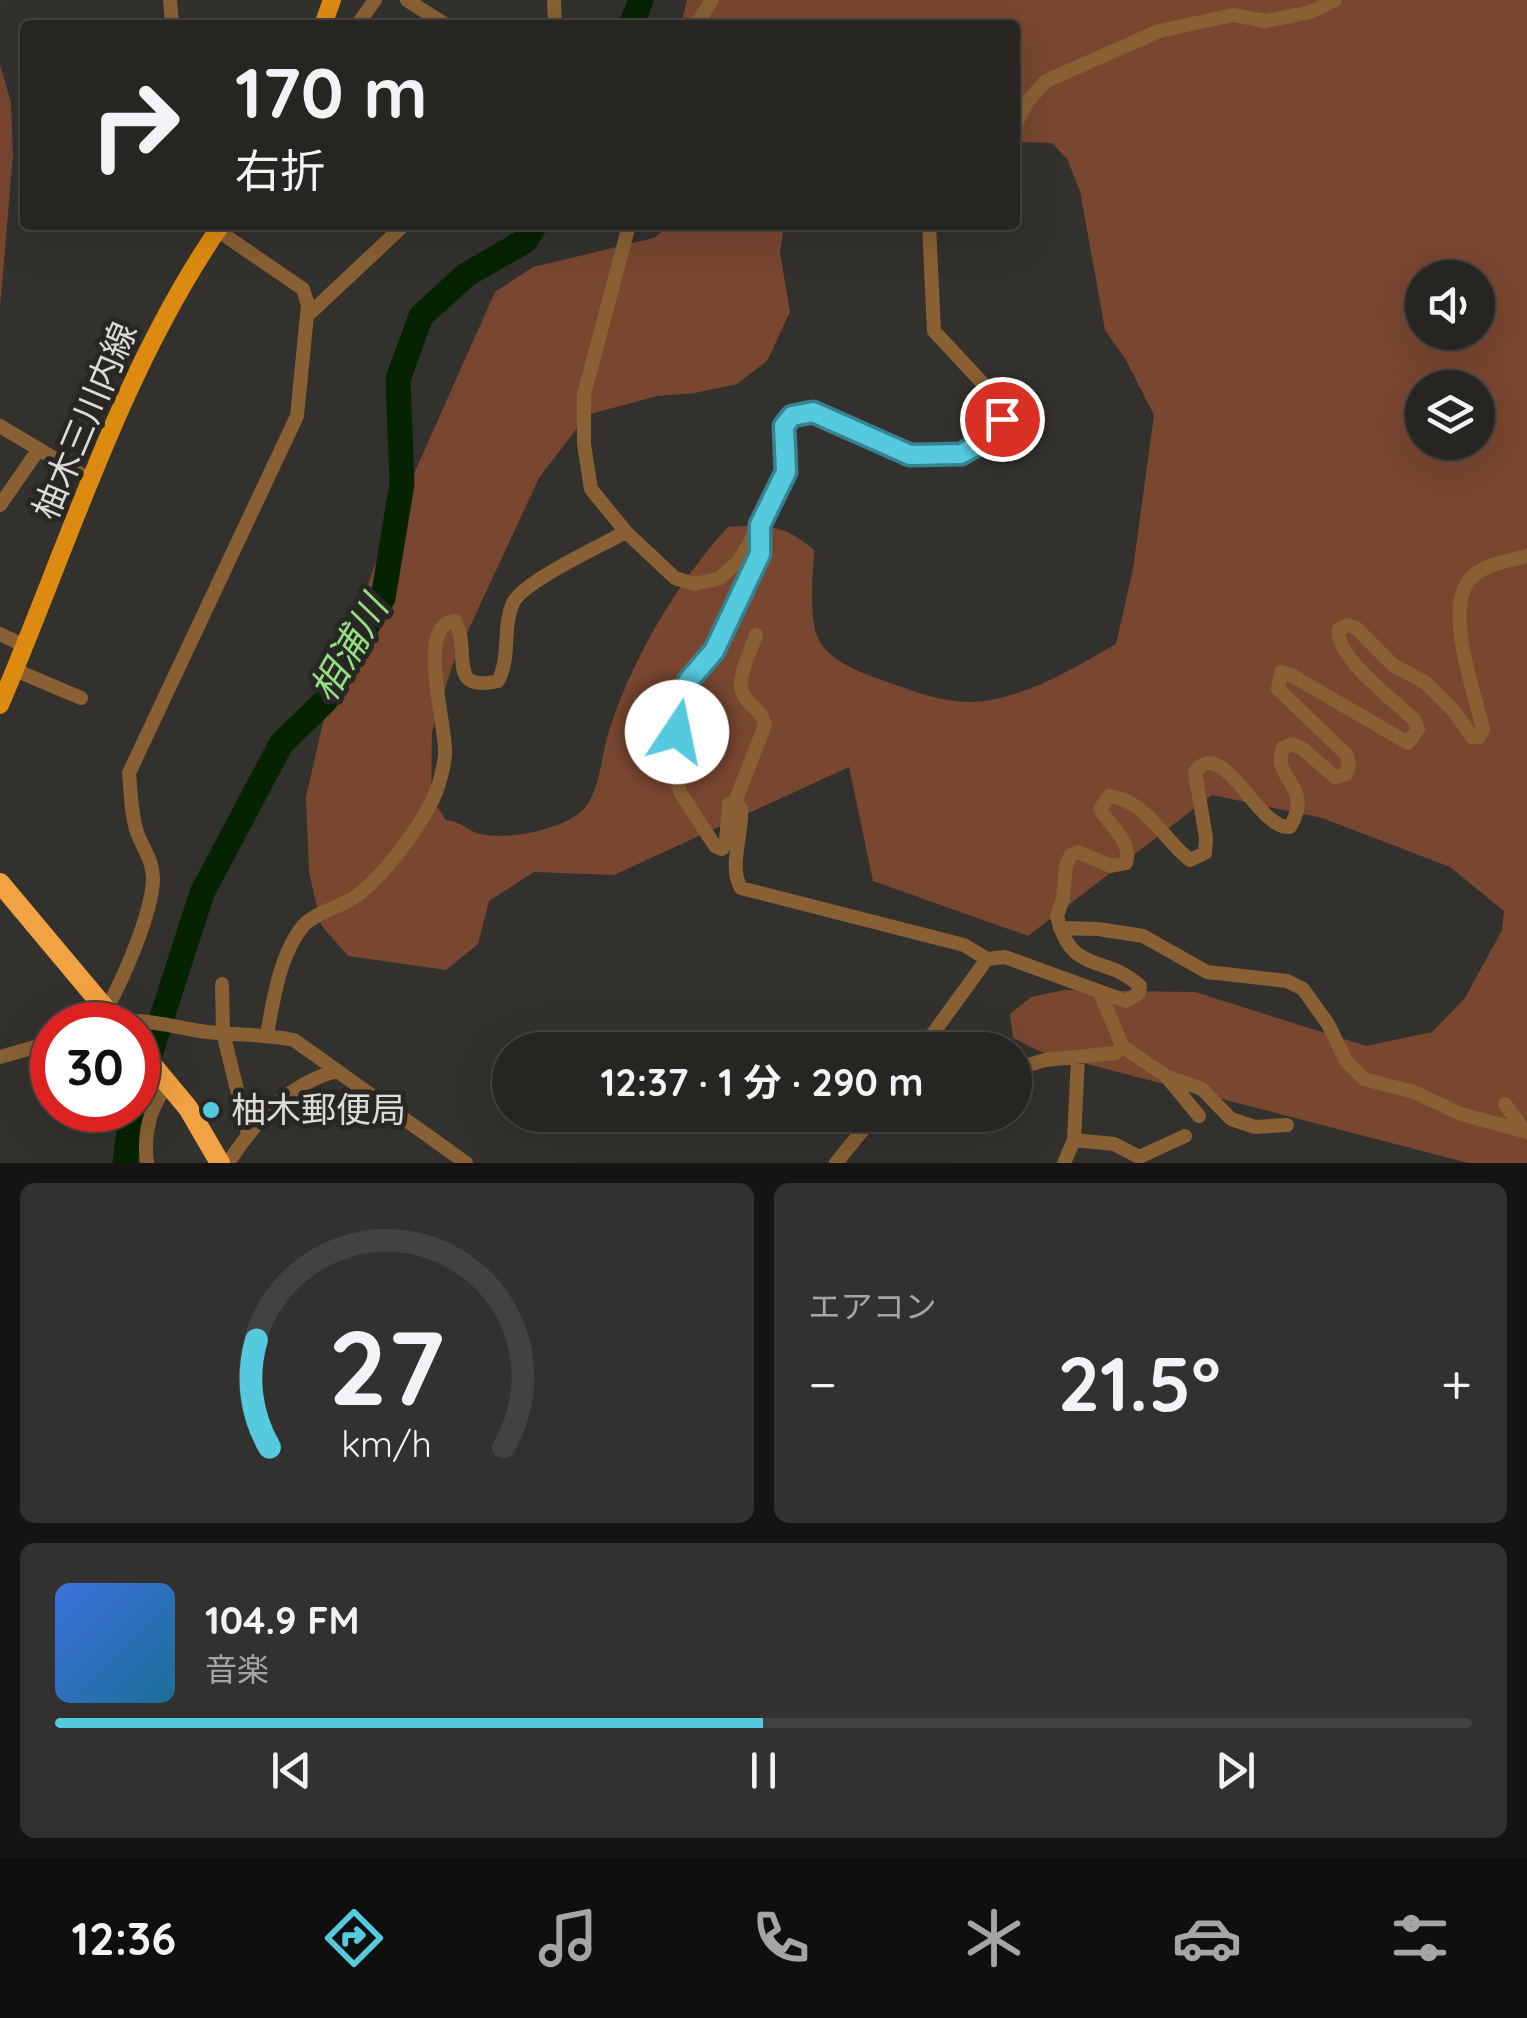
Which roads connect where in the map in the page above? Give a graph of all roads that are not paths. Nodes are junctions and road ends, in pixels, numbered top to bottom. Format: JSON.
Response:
{"nodes":[{"id":1,"x":406,"y":0,"type":"edge"},
{"id":2,"x":1335,"y":0,"type":"edge"},
{"id":3,"x":438,"y":20,"type":"edge"},
{"id":4,"x":1020,"y":116,"type":"edge"},
{"id":5,"x":218,"y":230,"type":"edge"},
{"id":6,"x":222,"y":230,"type":"edge"},
{"id":7,"x":399,"y":230,"type":"edge"},
{"id":8,"x":627,"y":230,"type":"edge"},
{"id":9,"x":929,"y":230,"type":"edge"},
{"id":10,"x":307,"y":316,"type":"junction"},
{"id":11,"x":0,"y":426,"type":"edge"},
{"id":12,"x":39,"y":449,"type":"junction"},
{"id":13,"x":92,"y":481,"type":"junction"},
{"id":14,"x":0,"y":505,"type":"edge"},
{"id":15,"x":760,"y":525,"type":"junction"},
{"id":16,"x":626,"y":532,"type":"junction"},
{"id":17,"x":1527,"y":556,"type":"edge"},
{"id":18,"x":0,"y":634,"type":"edge"},
{"id":19,"x":756,"y":634,"type":"dead end"},
{"id":20,"x":26,"y":646,"type":"junction"},
{"id":21,"x":15,"y":670,"type":"junction"},
{"id":22,"x":81,"y":698,"type":"dead end"},
{"id":23,"x":0,"y":704,"type":"edge"},
{"id":24,"x":735,"y":802,"type":"junction"},
{"id":25,"x":0,"y":883,"type":"edge"},
{"id":26,"x":1060,"y":928,"type":"junction"},
{"id":27,"x":987,"y":959,"type":"junction"},
{"id":28,"x":222,"y":984,"type":"dead end"},
{"id":29,"x":1099,"y":991,"type":"junction"},
{"id":30,"x":100,"y":1002,"type":"edge"},
{"id":31,"x":118,"y":1002,"type":"edge"},
{"id":32,"x":160,"y":1025,"type":"edge"},
{"id":33,"x":216,"y":1032,"type":"junction"},
{"id":34,"x":934,"y":1032,"type":"edge"},
{"id":35,"x":267,"y":1035,"type":"junction"},
{"id":36,"x":1123,"y":1047,"type":"junction"},
{"id":37,"x":30,"y":1048,"type":"edge"},
{"id":38,"x":0,"y":1057,"type":"edge"},
{"id":39,"x":1078,"y":1057,"type":"junction"},
{"id":40,"x":1032,"y":1064,"type":"edge"},
{"id":41,"x":337,"y":1071,"type":"junction"},
{"id":42,"x":160,"y":1076,"type":"edge"},
{"id":43,"x":1166,"y":1076,"type":"junction"},
{"id":44,"x":167,"y":1084,"type":"junction"},
{"id":45,"x":1505,"y":1104,"type":"dead end"},
{"id":46,"x":1198,"y":1116,"type":"dead end"},
{"id":47,"x":1287,"y":1125,"type":"dead end"},
{"id":48,"x":1526,"y":1131,"type":"edge"},
{"id":49,"x":861,"y":1132,"type":"edge"},
{"id":50,"x":248,"y":1134,"type":"junction"},
{"id":51,"x":1185,"y":1136,"type":"dead end"},
{"id":52,"x":1074,"y":1140,"type":"junction"},
{"id":53,"x":147,"y":1163,"type":"edge"},
{"id":54,"x":220,"y":1163,"type":"edge"},
{"id":55,"x":228,"y":1163,"type":"edge"},
{"id":56,"x":466,"y":1163,"type":"edge"},
{"id":57,"x":836,"y":1163,"type":"edge"},
{"id":58,"x":1064,"y":1163,"type":"edge"}],
"edges":[{"from":1,"to":3,"type":"street"},
{"from":2,"to":4,"type":"street"},
{"from":5,"to":13,"type":"main road","name":"柚木三川内線"},
{"from":6,"to":10,"type":"street"},
{"from":7,"to":10,"type":"street"},
{"from":8,"to":16,"type":"street"},
{"from":9,"to":15,"type":"street"},
{"from":10,"to":31,"type":"street"},
{"from":11,"to":12,"type":"street"},
{"from":12,"to":13,"type":"street"},
{"from":12,"to":14,"type":"street"},
{"from":13,"to":20,"type":"main road","name":"柚木三川内線"},
{"from":15,"to":16,"type":"street"},
{"from":15,"to":24,"type":"street"},
{"from":16,"to":35,"type":"street"},
{"from":17,"to":26,"type":"street"},
{"from":18,"to":20,"type":"street"},
{"from":19,"to":24,"type":"street"},
{"from":20,"to":21,"type":"main road","name":"柚木三川内線"},
{"from":21,"to":22,"type":"street"},
{"from":21,"to":23,"type":"main road","name":"柚木三川内線"},
{"from":24,"to":27,"type":"street"},
{"from":25,"to":30,"type":"highway"},
{"from":26,"to":29,"type":"street"},
{"from":26,"to":48,"type":"street"},
{"from":27,"to":29,"type":"street"},
{"from":27,"to":34,"type":"street"},
{"from":28,"to":33,"type":"street"},
{"from":29,"to":36,"type":"street"},
{"from":32,"to":33,"type":"street"},
{"from":33,"to":35,"type":"street"},
{"from":33,"to":50,"type":"street"},
{"from":35,"to":41,"type":"street"},
{"from":36,"to":39,"type":"street"},
{"from":36,"to":43,"type":"street"},
{"from":37,"to":38,"type":"street"},
{"from":39,"to":40,"type":"street"},
{"from":39,"to":52,"type":"street"},
{"from":41,"to":50,"type":"street"},
{"from":41,"to":56,"type":"street"},
{"from":42,"to":44,"type":"highway"},
{"from":43,"to":46,"type":"street"},
{"from":43,"to":47,"type":"street"},
{"from":44,"to":53,"type":"street"},
{"from":44,"to":54,"type":"highway"},
{"from":45,"to":48,"type":"street"},
{"from":49,"to":57,"type":"street"},
{"from":50,"to":55,"type":"street"},
{"from":51,"to":52,"type":"street"},
{"from":52,"to":58,"type":"street"}]}
